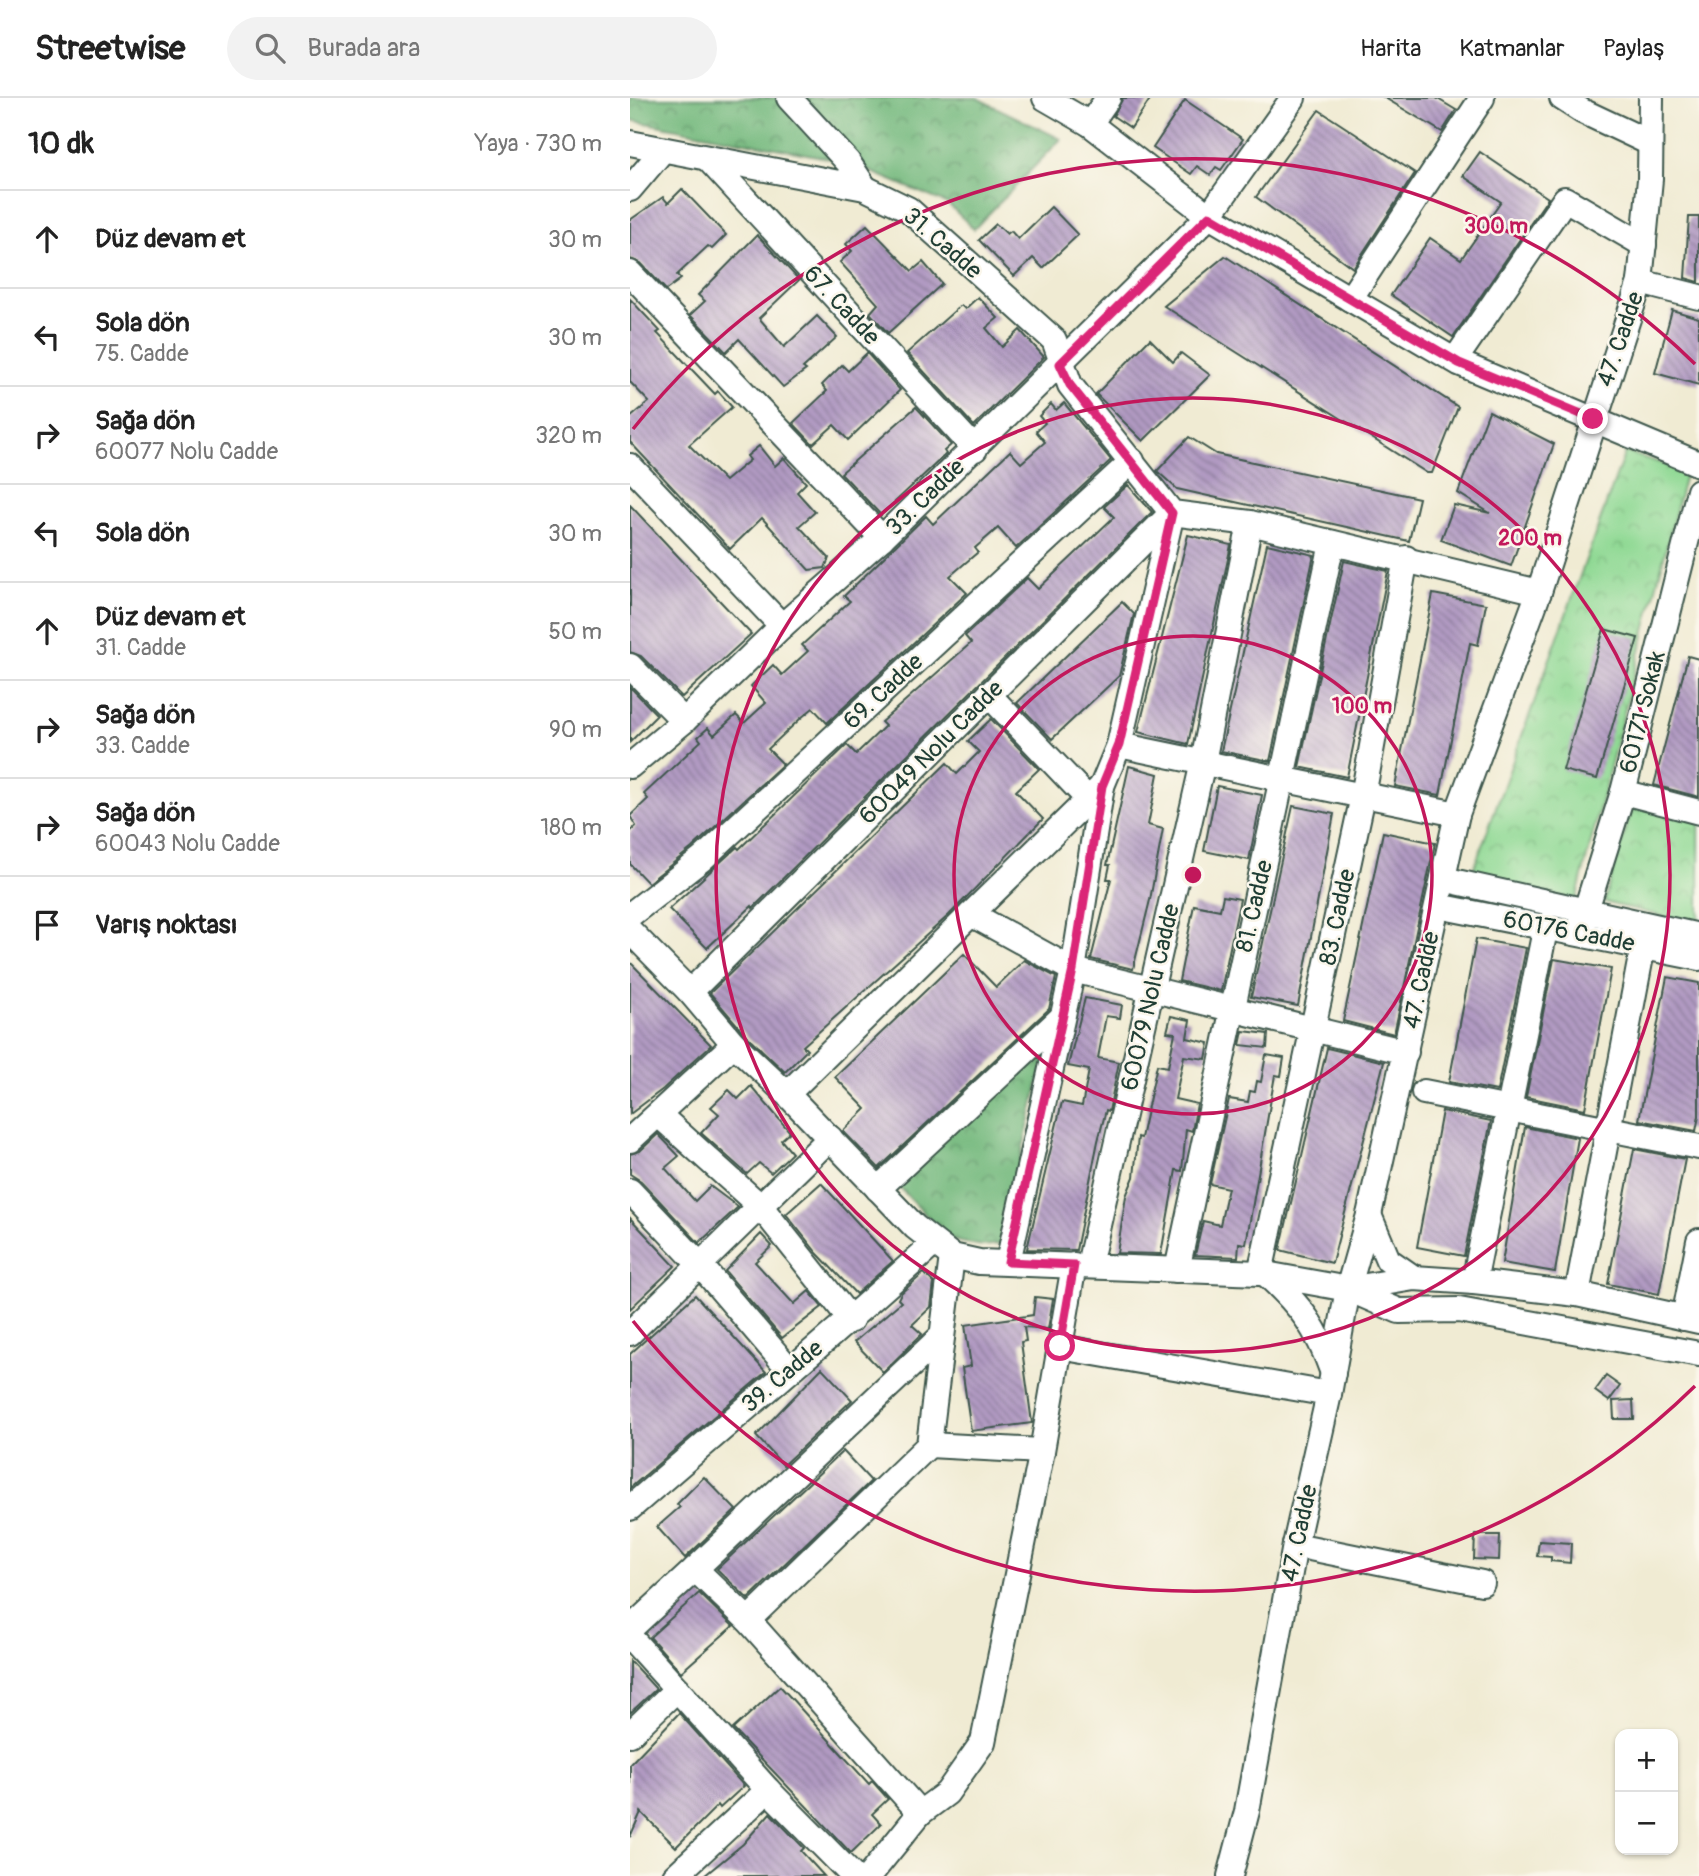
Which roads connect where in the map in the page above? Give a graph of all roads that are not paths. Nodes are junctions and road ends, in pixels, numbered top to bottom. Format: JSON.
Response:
{"nodes":[{"id":1,"x":789,"y":98,"type":"edge"},
{"id":2,"x":1045,"y":98,"type":"edge"},
{"id":3,"x":1108,"y":98,"type":"edge"},
{"id":4,"x":1293,"y":98,"type":"edge"},
{"id":5,"x":1482,"y":98,"type":"edge"},
{"id":6,"x":1562,"y":98,"type":"edge"},
{"id":7,"x":1651,"y":98,"type":"edge"},
{"id":8,"x":1081,"y":112,"type":"edge"},
{"id":9,"x":1650,"y":142,"type":"junction"},
{"id":10,"x":630,"y":143,"type":"edge"},
{"id":11,"x":663,"y":150,"type":"junction"},
{"id":12,"x":709,"y":160,"type":"junction"},
{"id":13,"x":865,"y":188,"type":"junction"},
{"id":14,"x":630,"y":189,"type":"edge"},
{"id":15,"x":1209,"y":216,"type":"junction"},
{"id":16,"x":1644,"y":245,"type":"junction"},
{"id":17,"x":630,"y":273,"type":"edge"},
{"id":18,"x":1640,"y":282,"type":"junction"},
{"id":19,"x":1699,"y":298,"type":"edge"},
{"id":20,"x":1350,"y":299,"type":"junction"},
{"id":21,"x":1455,"y":360,"type":"junction"},
{"id":22,"x":1060,"y":364,"type":"junction"},
{"id":23,"x":1593,"y":419,"type":"junction"},
{"id":24,"x":975,"y":449,"type":"junction"},
{"id":25,"x":1132,"y":461,"type":"junction"},
{"id":26,"x":1699,"y":464,"type":"edge"},
{"id":27,"x":630,"y":466,"type":"edge"},
{"id":28,"x":1699,"y":491,"type":"edge"},
{"id":29,"x":1172,"y":513,"type":"junction"},
{"id":30,"x":1250,"y":523,"type":"junction"},
{"id":31,"x":882,"y":538,"type":"junction"},
{"id":32,"x":1332,"y":543,"type":"junction"},
{"id":33,"x":1406,"y":558,"type":"junction"},
{"id":34,"x":1539,"y":592,"type":"junction"},
{"id":35,"x":782,"y":626,"type":"junction"},
{"id":36,"x":630,"y":666,"type":"edge"},
{"id":37,"x":989,"y":695,"type":"junction"},
{"id":38,"x":684,"y":720,"type":"junction"},
{"id":39,"x":1119,"y":745,"type":"junction"},
{"id":40,"x":1203,"y":762,"type":"junction"},
{"id":41,"x":630,"y":766,"type":"edge"},
{"id":42,"x":1283,"y":779,"type":"junction"},
{"id":43,"x":1095,"y":792,"type":"junction"},
{"id":44,"x":1623,"y":792,"type":"junction"},
{"id":45,"x":1364,"y":796,"type":"junction"},
{"id":46,"x":1699,"y":812,"type":"edge"},
{"id":47,"x":1457,"y":814,"type":"junction"},
{"id":48,"x":1443,"y":879,"type":"junction"},
{"id":49,"x":1438,"y":906,"type":"junction"},
{"id":50,"x":971,"y":914,"type":"junction"},
{"id":51,"x":630,"y":915,"type":"edge"},
{"id":52,"x":1582,"y":922,"type":"junction"},
{"id":53,"x":1546,"y":925,"type":"junction"},
{"id":54,"x":630,"y":931,"type":"edge"},
{"id":55,"x":1699,"y":936,"type":"edge"},
{"id":56,"x":1643,"y":946,"type":"junction"},
{"id":57,"x":1699,"y":958,"type":"edge"},
{"id":58,"x":1073,"y":970,"type":"junction"},
{"id":59,"x":1152,"y":989,"type":"junction"},
{"id":60,"x":690,"y":992,"type":"junction"},
{"id":61,"x":1231,"y":1009,"type":"junction"},
{"id":62,"x":1061,"y":1018,"type":"junction"},
{"id":63,"x":1313,"y":1030,"type":"junction"},
{"id":64,"x":734,"y":1044,"type":"junction"},
{"id":65,"x":1406,"y":1052,"type":"junction"},
{"id":66,"x":1424,"y":1091,"type":"dead end"},
{"id":67,"x":787,"y":1094,"type":"junction"},
{"id":68,"x":1509,"y":1108,"type":"junction"},
{"id":69,"x":659,"y":1115,"type":"junction"},
{"id":70,"x":1606,"y":1127,"type":"junction"},
{"id":71,"x":830,"y":1138,"type":"junction"},
{"id":72,"x":630,"y":1140,"type":"edge"},
{"id":73,"x":1699,"y":1147,"type":"edge"},
{"id":74,"x":878,"y":1189,"type":"junction"},
{"id":75,"x":630,"y":1191,"type":"edge"},
{"id":76,"x":761,"y":1207,"type":"junction"},
{"id":77,"x":1369,"y":1215,"type":"junction"},
{"id":78,"x":1699,"y":1241,"type":"edge"},
{"id":79,"x":943,"y":1250,"type":"junction"},
{"id":80,"x":1008,"y":1262,"type":"junction"},
{"id":81,"x":1082,"y":1265,"type":"junction"},
{"id":82,"x":701,"y":1266,"type":"junction"},
{"id":83,"x":1177,"y":1270,"type":"junction"},
{"id":84,"x":1263,"y":1274,"type":"junction"},
{"id":85,"x":1414,"y":1278,"type":"junction"},
{"id":86,"x":1474,"y":1282,"type":"junction"},
{"id":87,"x":1348,"y":1289,"type":"junction"},
{"id":88,"x":1577,"y":1294,"type":"junction"},
{"id":89,"x":1692,"y":1319,"type":"edge"},
{"id":90,"x":851,"y":1320,"type":"junction"},
{"id":91,"x":630,"y":1334,"type":"edge"},
{"id":92,"x":942,"y":1336,"type":"junction"},
{"id":93,"x":1060,"y":1346,"type":"junction"},
{"id":94,"x":1699,"y":1354,"type":"edge"},
{"id":95,"x":789,"y":1369,"type":"junction"},
{"id":96,"x":1331,"y":1383,"type":"junction"},
{"id":97,"x":929,"y":1445,"type":"junction"},
{"id":98,"x":1042,"y":1451,"type":"junction"},
{"id":99,"x":630,"y":1508,"type":"edge"},
{"id":100,"x":1295,"y":1545,"type":"junction"},
{"id":101,"x":695,"y":1569,"type":"junction"},
{"id":102,"x":1482,"y":1583,"type":"dead end"},
{"id":103,"x":748,"y":1620,"type":"junction"},
{"id":104,"x":630,"y":1629,"type":"edge"},
{"id":105,"x":630,"y":1637,"type":"edge"},
{"id":106,"x":677,"y":1689,"type":"junction"},
{"id":107,"x":630,"y":1734,"type":"edge"},
{"id":108,"x":768,"y":1790,"type":"junction"},
{"id":109,"x":920,"y":1813,"type":"junction"},
{"id":110,"x":675,"y":1876,"type":"edge"},
{"id":111,"x":853,"y":1876,"type":"edge"},
{"id":112,"x":869,"y":1876,"type":"edge"},
{"id":113,"x":1230,"y":1876,"type":"edge"}],
"edges":[{"from":1,"to":13,"type":"street"},
{"from":2,"to":8,"type":"street"},
{"from":3,"to":8,"type":"street"},
{"from":4,"to":15,"type":"street","name":"33. Cadde"},
{"from":5,"to":20,"type":"street"},
{"from":6,"to":9,"type":"street"},
{"from":7,"to":9,"type":"street","name":"47. Cadde"},
{"from":8,"to":15,"type":"street"},
{"from":9,"to":16,"type":"street","name":"47. Cadde"},
{"from":10,"to":11,"type":"street","name":"31. Cadde"},
{"from":11,"to":12,"type":"street","name":"31. Cadde"},
{"from":11,"to":14,"type":"street"},
{"from":12,"to":13,"type":"street","name":"31. Cadde"},
{"from":12,"to":24,"type":"street","name":"67. Cadde"},
{"from":13,"to":22,"type":"street","name":"31. Cadde"},
{"from":15,"to":20,"type":"street"},
{"from":15,"to":22,"type":"street","name":"33. Cadde"},
{"from":16,"to":18,"type":"street","name":"47. Cadde"},
{"from":16,"to":21,"type":"street"},
{"from":17,"to":31,"type":"street"},
{"from":18,"to":19,"type":"street"},
{"from":18,"to":23,"type":"street","name":"47. Cadde"},
{"from":20,"to":21,"type":"street"},
{"from":21,"to":23,"type":"street"},
{"from":22,"to":24,"type":"street","name":"33. Cadde"},
{"from":22,"to":25,"type":"street","name":"31. Cadde"},
{"from":23,"to":26,"type":"street"},
{"from":23,"to":34,"type":"street","name":"47. Cadde"},
{"from":24,"to":31,"type":"street","name":"33. Cadde"},
{"from":25,"to":29,"type":"street","name":"31. Cadde"},
{"from":25,"to":51,"type":"street","name":"69. Cadde"},
{"from":27,"to":35,"type":"street"},
{"from":28,"to":44,"type":"street","name":"60171 Sokak"},
{"from":29,"to":30,"type":"street"},
{"from":29,"to":37,"type":"street","name":"60049 Nolu Cadde"},
{"from":29,"to":39,"type":"street"},
{"from":30,"to":32,"type":"street"},
{"from":30,"to":40,"type":"street","name":"60079 Nolu Cadde"},
{"from":31,"to":35,"type":"street","name":"33. Cadde"},
{"from":32,"to":33,"type":"street"},
{"from":32,"to":42,"type":"street","name":"81. Cadde"},
{"from":33,"to":34,"type":"street"},
{"from":33,"to":45,"type":"street","name":"83. Cadde"},
{"from":34,"to":47,"type":"street","name":"47. Cadde"},
{"from":35,"to":38,"type":"street","name":"33. Cadde"},
{"from":36,"to":38,"type":"street"},
{"from":37,"to":43,"type":"street"},
{"from":37,"to":60,"type":"street","name":"60049 Nolu Cadde"},
{"from":38,"to":41,"type":"street","name":"33. Cadde"},
{"from":39,"to":40,"type":"street"},
{"from":39,"to":43,"type":"street"},
{"from":40,"to":42,"type":"street"},
{"from":40,"to":59,"type":"street","name":"60079 Nolu Cadde"},
{"from":42,"to":45,"type":"street"},
{"from":42,"to":61,"type":"street","name":"81. Cadde"},
{"from":43,"to":50,"type":"street"},
{"from":43,"to":58,"type":"street"},
{"from":44,"to":46,"type":"street"},
{"from":44,"to":52,"type":"street","name":"60171 Sokak"},
{"from":45,"to":47,"type":"street"},
{"from":45,"to":63,"type":"street","name":"83. Cadde"},
{"from":47,"to":48,"type":"street","name":"47. Cadde"},
{"from":48,"to":49,"type":"street","name":"47. Cadde"},
{"from":48,"to":52,"type":"street"},
{"from":49,"to":53,"type":"street","name":"60176 Cadde"},
{"from":49,"to":65,"type":"street","name":"47. Cadde"},
{"from":50,"to":58,"type":"street"},
{"from":50,"to":67,"type":"street"},
{"from":52,"to":53,"type":"street","name":"60176 Cadde"},
{"from":52,"to":55,"type":"street"},
{"from":52,"to":56,"type":"street","name":"60176 Cadde"},
{"from":53,"to":68,"type":"street"},
{"from":54,"to":60,"type":"street"},
{"from":56,"to":57,"type":"street","name":"60176 Cadde"},
{"from":56,"to":70,"type":"street"},
{"from":58,"to":59,"type":"street"},
{"from":58,"to":62,"type":"street"},
{"from":59,"to":61,"type":"street"},
{"from":59,"to":81,"type":"street","name":"60079 Nolu Cadde"},
{"from":60,"to":64,"type":"street"},
{"from":61,"to":63,"type":"street"},
{"from":61,"to":83,"type":"street","name":"81. Cadde"},
{"from":62,"to":74,"type":"street"},
{"from":62,"to":80,"type":"street"},
{"from":63,"to":65,"type":"street"},
{"from":63,"to":84,"type":"street","name":"83. Cadde"},
{"from":64,"to":67,"type":"street"},
{"from":64,"to":69,"type":"street"},
{"from":65,"to":77,"type":"street","name":"47. Cadde"},
{"from":66,"to":68,"type":"street"},
{"from":67,"to":71,"type":"street"},
{"from":68,"to":70,"type":"street"},
{"from":68,"to":86,"type":"street"},
{"from":69,"to":72,"type":"street"},
{"from":69,"to":76,"type":"street"},
{"from":70,"to":73,"type":"street"},
{"from":70,"to":88,"type":"street"},
{"from":71,"to":74,"type":"street"},
{"from":71,"to":76,"type":"street"},
{"from":74,"to":79,"type":"street"},
{"from":75,"to":82,"type":"street"},
{"from":76,"to":82,"type":"street"},
{"from":76,"to":90,"type":"street"},
{"from":77,"to":85,"type":"street"},
{"from":77,"to":87,"type":"street","name":"47. Cadde"},
{"from":78,"to":89,"type":"street"},
{"from":79,"to":80,"type":"street"},
{"from":79,"to":90,"type":"street","name":"39. Cadde"},
{"from":79,"to":92,"type":"street"},
{"from":80,"to":81,"type":"street"},
{"from":81,"to":83,"type":"street"},
{"from":81,"to":93,"type":"street","name":"60079 Nolu Cadde"},
{"from":82,"to":91,"type":"street"},
{"from":82,"to":95,"type":"street"},
{"from":83,"to":84,"type":"street"},
{"from":84,"to":87,"type":"street"},
{"from":84,"to":96,"type":"street"},
{"from":85,"to":86,"type":"street"},
{"from":85,"to":87,"type":"street"},
{"from":86,"to":88,"type":"street"},
{"from":87,"to":94,"type":"street"},
{"from":87,"to":96,"type":"street","name":"47. Cadde"},
{"from":88,"to":89,"type":"street"},
{"from":90,"to":95,"type":"street","name":"39. Cadde"},
{"from":92,"to":97,"type":"street"},
{"from":92,"to":101,"type":"street"},
{"from":93,"to":96,"type":"street"},
{"from":93,"to":98,"type":"street","name":"60079 Nolu Cadde"},
{"from":95,"to":99,"type":"street","name":"39. Cadde"},
{"from":96,"to":100,"type":"street","name":"47. Cadde"},
{"from":97,"to":98,"type":"street"},
{"from":97,"to":103,"type":"street"},
{"from":98,"to":109,"type":"street","name":"60079 Nolu Cadde"},
{"from":100,"to":102,"type":"street"},
{"from":100,"to":113,"type":"street","name":"47. Cadde"},
{"from":101,"to":103,"type":"street"},
{"from":101,"to":104,"type":"street"},
{"from":103,"to":109,"type":"street"},
{"from":105,"to":106,"type":"street"},
{"from":106,"to":107,"type":"street"},
{"from":106,"to":108,"type":"street"},
{"from":108,"to":110,"type":"street"},
{"from":108,"to":111,"type":"street"},
{"from":109,"to":112,"type":"street","name":"60079 Nolu Cadde"}]}
